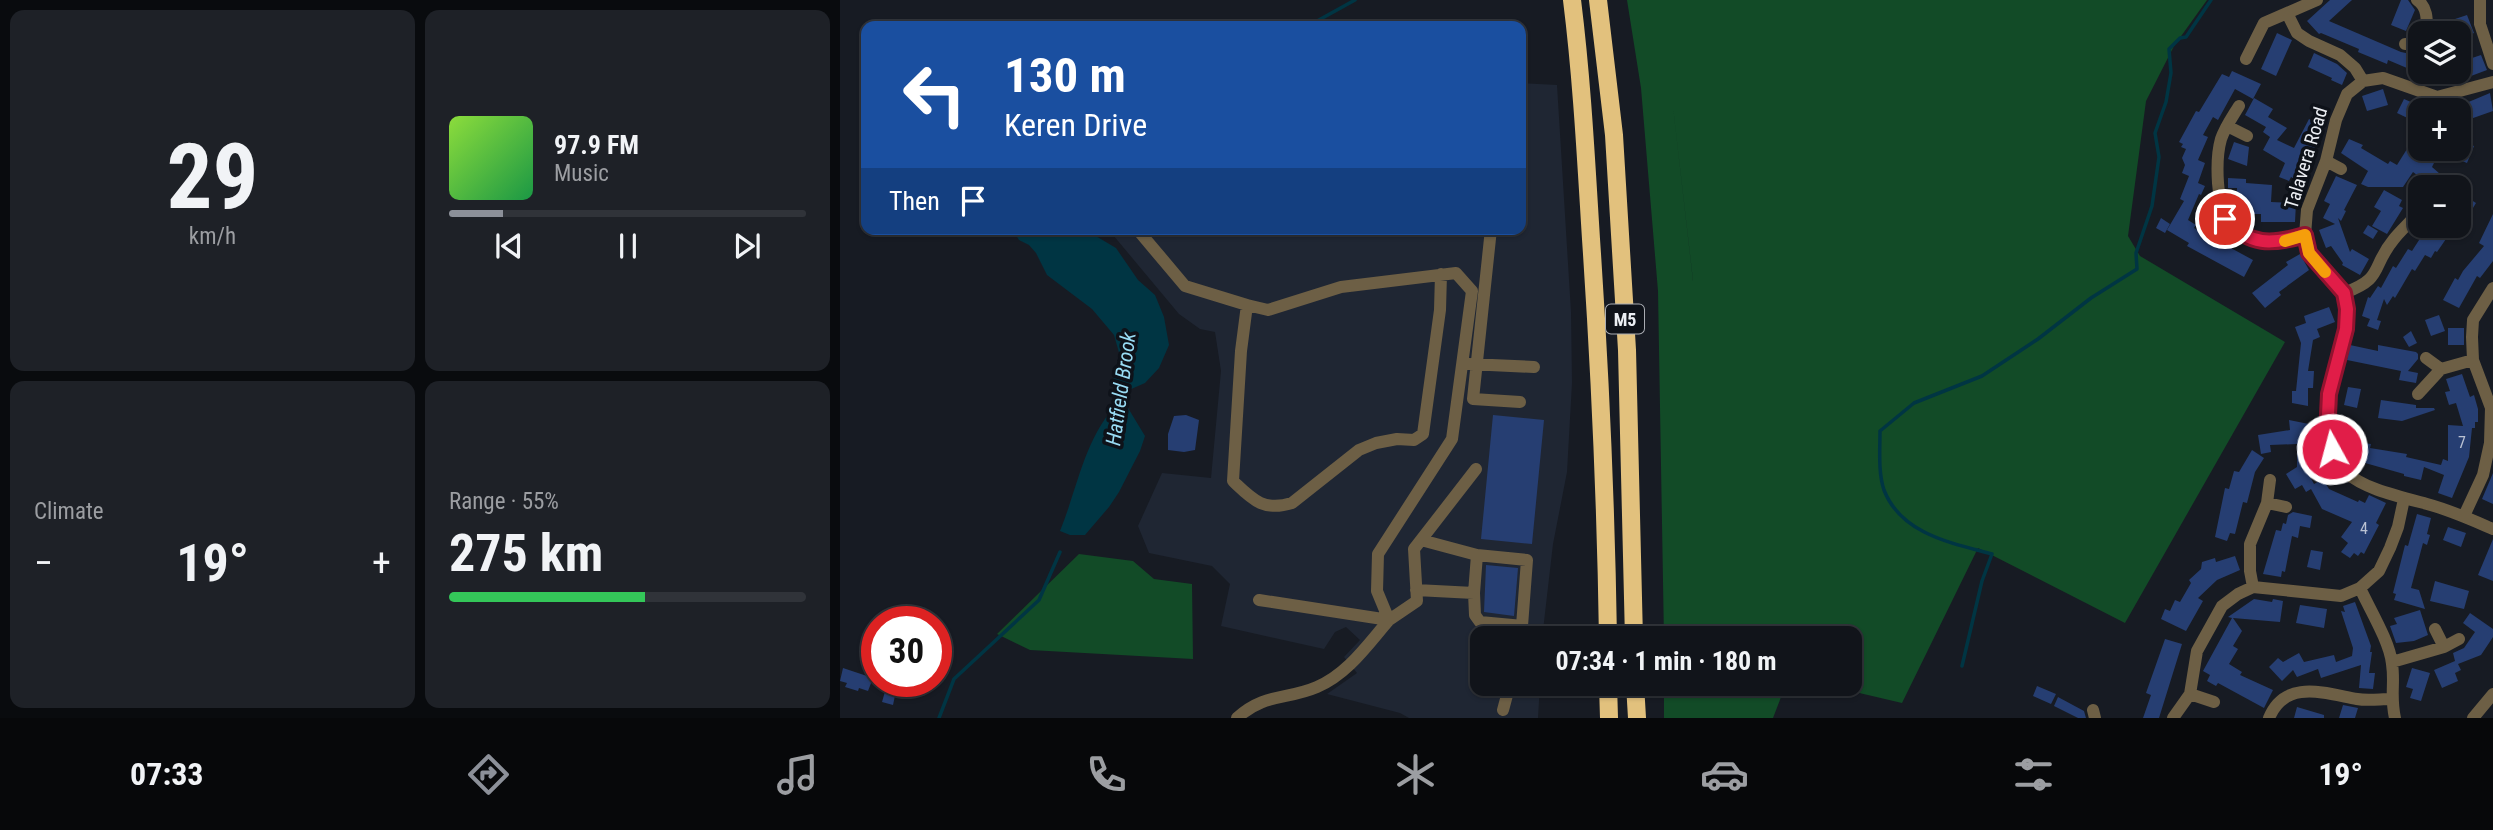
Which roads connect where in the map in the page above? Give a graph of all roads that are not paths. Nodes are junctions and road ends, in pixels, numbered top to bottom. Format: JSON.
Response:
{"nodes":[{"id":1,"x":1572,"y":0,"type":"edge"},
{"id":2,"x":1598,"y":0,"type":"edge"},
{"id":3,"x":2317,"y":0,"type":"edge"},
{"id":4,"x":2417,"y":0,"type":"edge"},
{"id":5,"x":2480,"y":0,"type":"edge"},
{"id":6,"x":2287,"y":13,"type":"junction"},
{"id":7,"x":2427,"y":21,"type":"edge"},
{"id":8,"x":2246,"y":59,"type":"dead end"},
{"id":9,"x":2493,"y":64,"type":"edge"},
{"id":10,"x":2363,"y":80,"type":"junction"},
{"id":11,"x":2493,"y":82,"type":"edge"},
{"id":12,"x":2417,"y":84,"type":"edge"},
{"id":13,"x":2414,"y":89,"type":"junction"},
{"id":14,"x":2239,"y":106,"type":"dead end"},
{"id":15,"x":2227,"y":126,"type":"junction"},
{"id":16,"x":2247,"y":136,"type":"dead end"},
{"id":17,"x":2326,"y":160,"type":"junction"},
{"id":18,"x":2341,"y":169,"type":"dead end"},
{"id":19,"x":2408,"y":225,"type":"edge"},
{"id":20,"x":1142,"y":235,"type":"edge"},
{"id":21,"x":1490,"y":235,"type":"edge"},
{"id":22,"x":2305,"y":235,"type":"junction"},
{"id":23,"x":1441,"y":274,"type":"junction"},
{"id":24,"x":2493,"y":288,"type":"edge"},
{"id":25,"x":2344,"y":293,"type":"junction"},
{"id":26,"x":1247,"y":305,"type":"junction"},
{"id":27,"x":2426,"y":358,"type":"dead end"},
{"id":28,"x":2473,"y":360,"type":"junction"},
{"id":29,"x":1462,"y":364,"type":"junction"},
{"id":30,"x":1477,"y":364,"type":"junction"},
{"id":31,"x":1534,"y":367,"type":"dead end"},
{"id":32,"x":2441,"y":369,"type":"junction"},
{"id":33,"x":2418,"y":394,"type":"dead end"},
{"id":34,"x":1520,"y":402,"type":"dead end"},
{"id":35,"x":2492,"y":408,"type":"edge"},
{"id":36,"x":1476,"y":468,"type":"dead end"},
{"id":37,"x":2270,"y":480,"type":"dead end"},
{"id":38,"x":2403,"y":499,"type":"junction"},
{"id":39,"x":2267,"y":503,"type":"junction"},
{"id":40,"x":2286,"y":507,"type":"dead end"},
{"id":41,"x":2464,"y":516,"type":"junction"},
{"id":42,"x":2493,"y":529,"type":"edge"},
{"id":43,"x":1421,"y":540,"type":"junction"},
{"id":44,"x":1477,"y":555,"type":"junction"},
{"id":45,"x":2253,"y":587,"type":"junction"},
{"id":46,"x":2360,"y":588,"type":"junction"},
{"id":47,"x":1416,"y":590,"type":"junction"},
{"id":48,"x":1474,"y":593,"type":"junction"},
{"id":49,"x":1259,"y":600,"type":"dead end"},
{"id":50,"x":1389,"y":620,"type":"junction"},
{"id":51,"x":1495,"y":626,"type":"edge"},
{"id":52,"x":1522,"y":626,"type":"edge"},
{"id":53,"x":1608,"y":626,"type":"edge"},
{"id":54,"x":1634,"y":626,"type":"edge"},
{"id":55,"x":2435,"y":629,"type":"dead end"},
{"id":56,"x":2459,"y":639,"type":"dead end"},
{"id":57,"x":2444,"y":648,"type":"junction"},
{"id":58,"x":2392,"y":662,"type":"junction"},
{"id":59,"x":2190,"y":694,"type":"junction"},
{"id":60,"x":2493,"y":694,"type":"edge"},
{"id":61,"x":1507,"y":696,"type":"edge"},
{"id":62,"x":1608,"y":696,"type":"edge"},
{"id":63,"x":1636,"y":696,"type":"edge"},
{"id":64,"x":2391,"y":699,"type":"junction"},
{"id":65,"x":2214,"y":702,"type":"dead end"},
{"id":66,"x":1503,"y":710,"type":"dead end"},
{"id":67,"x":1237,"y":718,"type":"edge"},
{"id":68,"x":1609,"y":718,"type":"edge"},
{"id":69,"x":1637,"y":718,"type":"edge"},
{"id":70,"x":2173,"y":718,"type":"edge"},
{"id":71,"x":2269,"y":718,"type":"edge"},
{"id":72,"x":2395,"y":718,"type":"edge"},
{"id":73,"x":2473,"y":718,"type":"edge"}],
"edges":[{"from":1,"to":53,"type":"highway","number":"M5"},
{"from":2,"to":54,"type":"highway","number":"M5"},
{"from":3,"to":6,"type":"street"},
{"from":4,"to":7,"type":"street"},
{"from":5,"to":9,"type":"street"},
{"from":6,"to":8,"type":"street"},
{"from":6,"to":10,"type":"street"},
{"from":10,"to":13,"type":"street"},
{"from":10,"to":17,"type":"street","name":"Talavera Road"},
{"from":11,"to":13,"type":"street"},
{"from":12,"to":13,"type":"street"},
{"from":14,"to":15,"type":"street"},
{"from":15,"to":16,"type":"street"},
{"from":15,"to":22,"type":"street"},
{"from":17,"to":18,"type":"street"},
{"from":17,"to":22,"type":"street","name":"Talavera Road"},
{"from":19,"to":25,"type":"street"},
{"from":20,"to":26,"type":"street"},
{"from":21,"to":30,"type":"street"},
{"from":22,"to":25,"type":"street","name":"Talavera Road"},
{"from":23,"to":26,"type":"street"},
{"from":23,"to":26,"type":"street"},
{"from":23,"to":29,"type":"street"},
{"from":24,"to":28,"type":"street"},
{"from":25,"to":38,"type":"street"},
{"from":27,"to":32,"type":"street"},
{"from":28,"to":32,"type":"street"},
{"from":28,"to":35,"type":"street"},
{"from":29,"to":30,"type":"street"},
{"from":29,"to":50,"type":"street"},
{"from":30,"to":31,"type":"street"},
{"from":30,"to":34,"type":"street"},
{"from":32,"to":33,"type":"street"},
{"from":35,"to":41,"type":"street"},
{"from":36,"to":43,"type":"street"},
{"from":37,"to":39,"type":"street"},
{"from":38,"to":41,"type":"street"},
{"from":38,"to":46,"type":"street"},
{"from":39,"to":40,"type":"street"},
{"from":39,"to":45,"type":"street"},
{"from":41,"to":42,"type":"street"},
{"from":43,"to":44,"type":"street"},
{"from":43,"to":47,"type":"street"},
{"from":44,"to":48,"type":"street"},
{"from":44,"to":52,"type":"street"},
{"from":45,"to":46,"type":"street"},
{"from":45,"to":59,"type":"street"},
{"from":46,"to":58,"type":"street"},
{"from":47,"to":48,"type":"street"},
{"from":47,"to":50,"type":"street"},
{"from":48,"to":51,"type":"street"},
{"from":49,"to":50,"type":"street"},
{"from":50,"to":67,"type":"street"},
{"from":55,"to":57,"type":"street"},
{"from":56,"to":57,"type":"street"},
{"from":57,"to":58,"type":"street"},
{"from":58,"to":64,"type":"street"},
{"from":59,"to":65,"type":"street"},
{"from":59,"to":70,"type":"street"},
{"from":60,"to":73,"type":"street"},
{"from":61,"to":66,"type":"street"},
{"from":62,"to":68,"type":"highway"},
{"from":63,"to":69,"type":"highway"},
{"from":64,"to":71,"type":"street"},
{"from":64,"to":72,"type":"street"}]}
